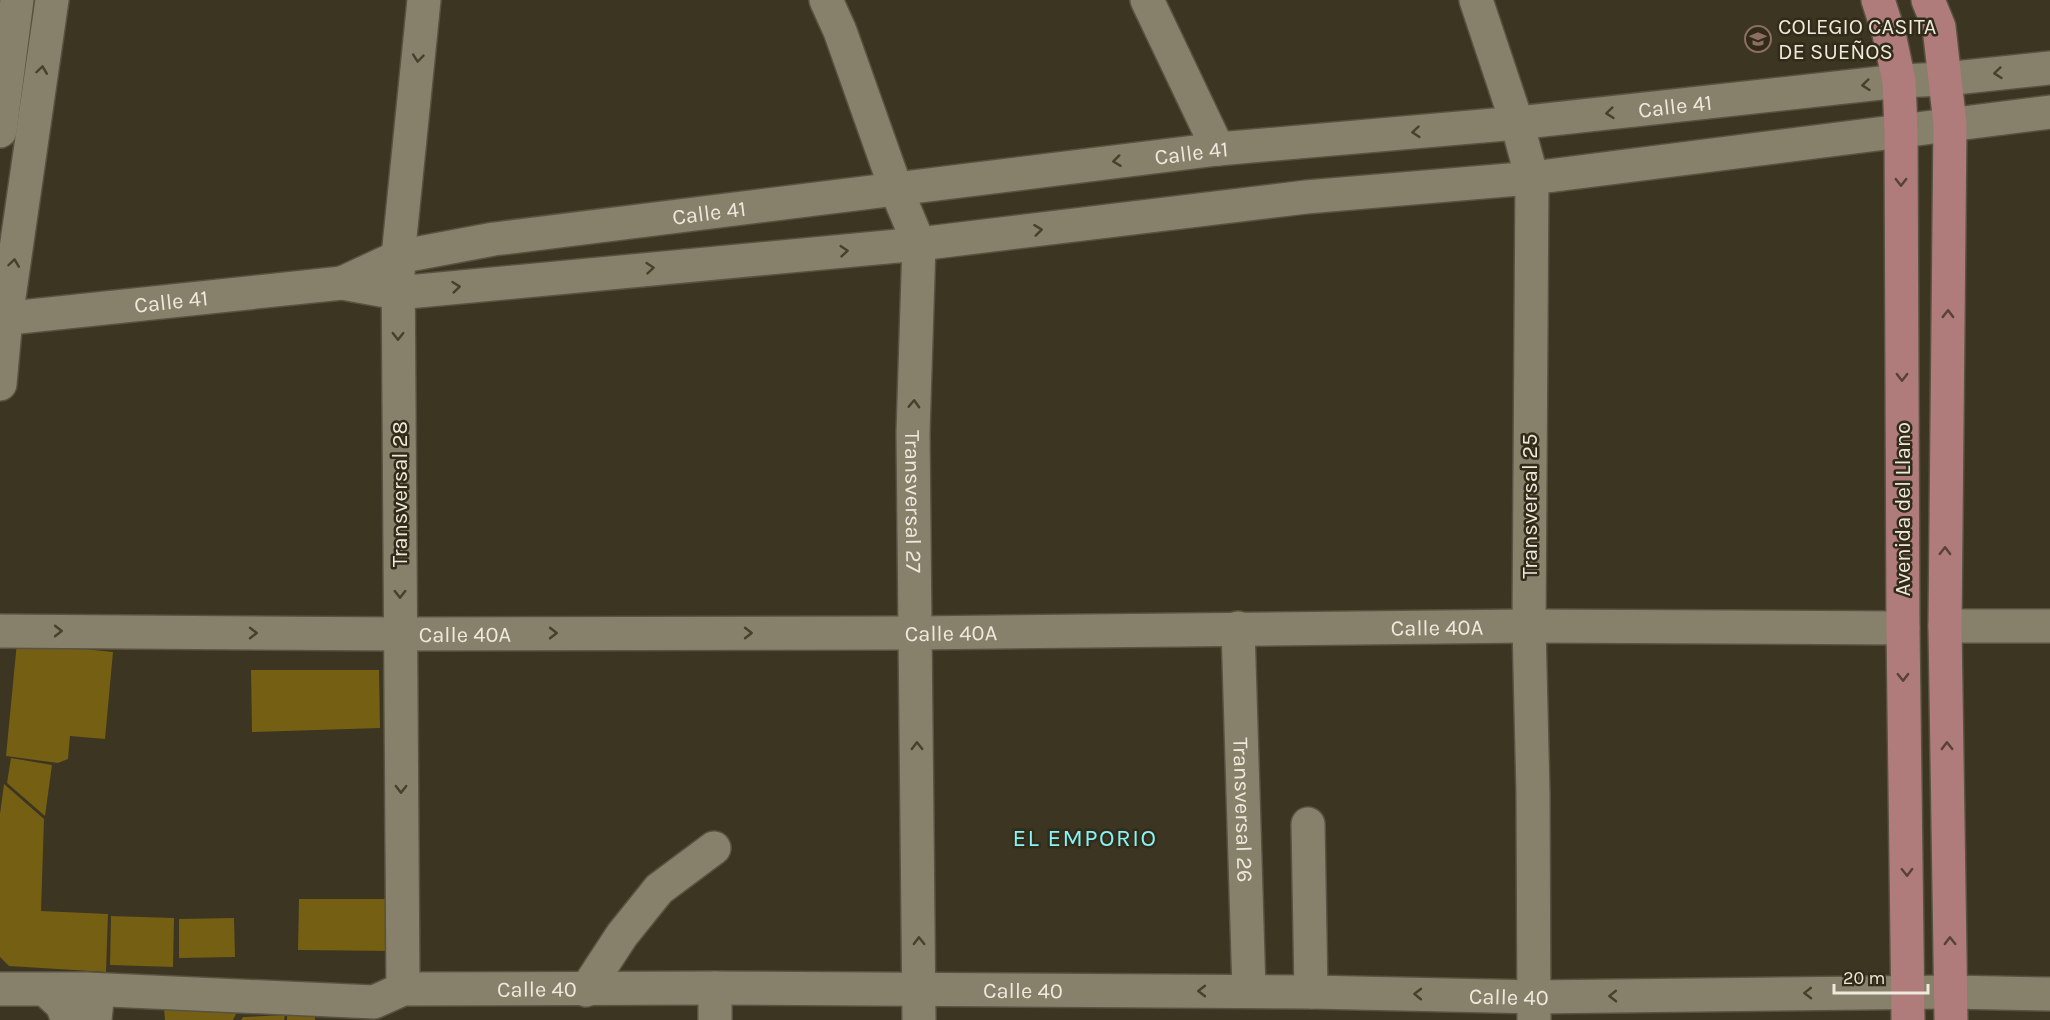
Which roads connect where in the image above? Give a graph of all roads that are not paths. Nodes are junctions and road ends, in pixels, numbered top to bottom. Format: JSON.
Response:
{"nodes":[{"id":1,"x":17,"y":0,"type":"edge"},
{"id":2,"x":52,"y":0,"type":"edge"},
{"id":3,"x":424,"y":0,"type":"edge"},
{"id":4,"x":825,"y":0,"type":"edge"},
{"id":5,"x":1147,"y":0,"type":"edge"},
{"id":6,"x":1476,"y":0,"type":"edge"},
{"id":7,"x":1878,"y":0,"type":"edge"},
{"id":8,"x":1929,"y":0,"type":"edge"},
{"id":9,"x":7,"y":32,"type":"edge"},
{"id":10,"x":2050,"y":68,"type":"edge"},
{"id":11,"x":1945,"y":79,"type":"junction"},
{"id":12,"x":1899,"y":81,"type":"junction"},
{"id":13,"x":2050,"y":112,"type":"edge"},
{"id":14,"x":1518,"y":123,"type":"junction"},
{"id":15,"x":1950,"y":124,"type":"junction"},
{"id":16,"x":1901,"y":130,"type":"junction"},
{"id":17,"x":0,"y":131,"type":"edge"},
{"id":18,"x":1218,"y":149,"type":"junction"},
{"id":19,"x":1532,"y":178,"type":"junction"},
{"id":20,"x":896,"y":189,"type":"junction"},
{"id":21,"x":919,"y":244,"type":"junction"},
{"id":22,"x":398,"y":256,"type":"junction"},
{"id":23,"x":342,"y":284,"type":"junction"},
{"id":24,"x":398,"y":293,"type":"junction"},
{"id":25,"x":3,"y":319,"type":"edge"},
{"id":26,"x":0,"y":384,"type":"edge"},
{"id":27,"x":1529,"y":626,"type":"junction"},
{"id":28,"x":1945,"y":626,"type":"junction"},
{"id":29,"x":2050,"y":626,"type":"edge"},
{"id":30,"x":1903,"y":627,"type":"junction"},
{"id":31,"x":1238,"y":628,"type":"junction"},
{"id":32,"x":0,"y":631,"type":"edge"},
{"id":33,"x":915,"y":633,"type":"junction"},
{"id":34,"x":400,"y":634,"type":"junction"},
{"id":35,"x":1308,"y":824,"type":"dead end"},
{"id":36,"x":714,"y":848,"type":"dead end"},
{"id":37,"x":0,"y":989,"type":"edge"},
{"id":38,"x":46,"y":990,"type":"junction"},
{"id":39,"x":586,"y":990,"type":"junction"},
{"id":40,"x":1249,"y":991,"type":"junction"},
{"id":41,"x":1311,"y":992,"type":"junction"},
{"id":42,"x":2050,"y":993,"type":"edge"},
{"id":43,"x":384,"y":1004,"type":"edge"},
{"id":44,"x":715,"y":1004,"type":"edge"},
{"id":45,"x":96,"y":1005,"type":"edge"},
{"id":46,"x":919,"y":1005,"type":"edge"},
{"id":47,"x":1908,"y":1006,"type":"edge"},
{"id":48,"x":1951,"y":1006,"type":"edge"},
{"id":49,"x":1533,"y":1008,"type":"edge"},
{"id":50,"x":68,"y":1020,"type":"edge"}],
"edges":[{"from":1,"to":9,"type":"street"},
{"from":25,"to":2,"type":"street","one_way":true},
{"from":3,"to":22,"type":"street","name":"Transversal 28","one_way":true},
{"from":4,"to":20,"type":"street","name":"Transversal 27"},
{"from":5,"to":18,"type":"street"},
{"from":6,"to":14,"type":"street","name":"Transversal 25"},
{"from":7,"to":12,"type":"main road","name":"Avenida del Llano"},
{"from":8,"to":11,"type":"main road","name":"Avenida del Llano"},
{"from":9,"to":17,"type":"street"},
{"from":10,"to":11,"type":"street","name":"Calle 41","one_way":true},
{"from":11,"to":12,"type":"street","name":"Calle 41"},
{"from":11,"to":15,"type":"main road","name":"Avenida del Llano"},
{"from":12,"to":14,"type":"street","name":"Calle 41","one_way":true},
{"from":12,"to":16,"type":"main road","name":"Avenida del Llano"},
{"from":13,"to":15,"type":"street","name":"Calle 41"},
{"from":14,"to":18,"type":"street","name":"Calle 41","one_way":true},
{"from":14,"to":19,"type":"street","name":"Transversal 25"},
{"from":15,"to":16,"type":"street","name":"Calle 41"},
{"from":28,"to":15,"type":"main road","name":"Avenida del Llano","one_way":true},
{"from":16,"to":19,"type":"street","name":"Calle 41"},
{"from":16,"to":30,"type":"main road","name":"Avenida del Llano","one_way":true},
{"from":18,"to":20,"type":"street","name":"Calle 41","one_way":true},
{"from":21,"to":19,"type":"street","name":"Calle 41","one_way":true},
{"from":19,"to":27,"type":"street","name":"Transversal 25"},
{"from":20,"to":21,"type":"street","name":"Transversal 27"},
{"from":20,"to":22,"type":"street","name":"Calle 41"},
{"from":24,"to":21,"type":"street","name":"Calle 41","one_way":true},
{"from":33,"to":21,"type":"street","name":"Transversal 27","one_way":true},
{"from":22,"to":23,"type":"street","name":"Calle 41"},
{"from":22,"to":24,"type":"street","name":"Transversal 28"},
{"from":23,"to":24,"type":"street","name":"Calle 41"},
{"from":23,"to":25,"type":"street","name":"Calle 41"},
{"from":24,"to":34,"type":"street","name":"Transversal 28","one_way":true},
{"from":25,"to":26,"type":"street"},
{"from":27,"to":30,"type":"street","name":"Calle 40A"},
{"from":27,"to":31,"type":"street","name":"Calle 40A"},
{"from":27,"to":49,"type":"street","name":"Transversal 25"},
{"from":28,"to":29,"type":"street"},
{"from":48,"to":28,"type":"main road","name":"Avenida del Llano","one_way":true},
{"from":30,"to":47,"type":"main road","name":"Avenida del Llano","one_way":true},
{"from":31,"to":33,"type":"street","name":"Calle 40A"},
{"from":31,"to":40,"type":"street","name":"Transversal 26"},
{"from":32,"to":34,"type":"street","name":"Calle 40A","one_way":true},
{"from":34,"to":33,"type":"street","name":"Calle 40A","one_way":true},
{"from":46,"to":33,"type":"street","name":"Transversal 27","one_way":true},
{"from":34,"to":43,"type":"street","name":"Transversal 28","one_way":true},
{"from":35,"to":41,"type":"street"},
{"from":36,"to":39,"type":"street"},
{"from":37,"to":38,"type":"street","name":"Calle 40"},
{"from":38,"to":45,"type":"street","name":"Calle 40"},
{"from":38,"to":50,"type":"street"},
{"from":39,"to":43,"type":"street","name":"Calle 40"},
{"from":39,"to":44,"type":"street","name":"Calle 40"},
{"from":40,"to":41,"type":"street","name":"Calle 40"},
{"from":40,"to":46,"type":"street","name":"Calle 40","one_way":true},
{"from":49,"to":41,"type":"street","name":"Calle 40","one_way":true},
{"from":42,"to":48,"type":"street","name":"Calle 40"},
{"from":43,"to":45,"type":"street","name":"Calle 40"},
{"from":44,"to":46,"type":"street","name":"Calle 40"},
{"from":47,"to":48,"type":"street","name":"Calle 40"},
{"from":47,"to":49,"type":"street","name":"Calle 40","one_way":true}]}
